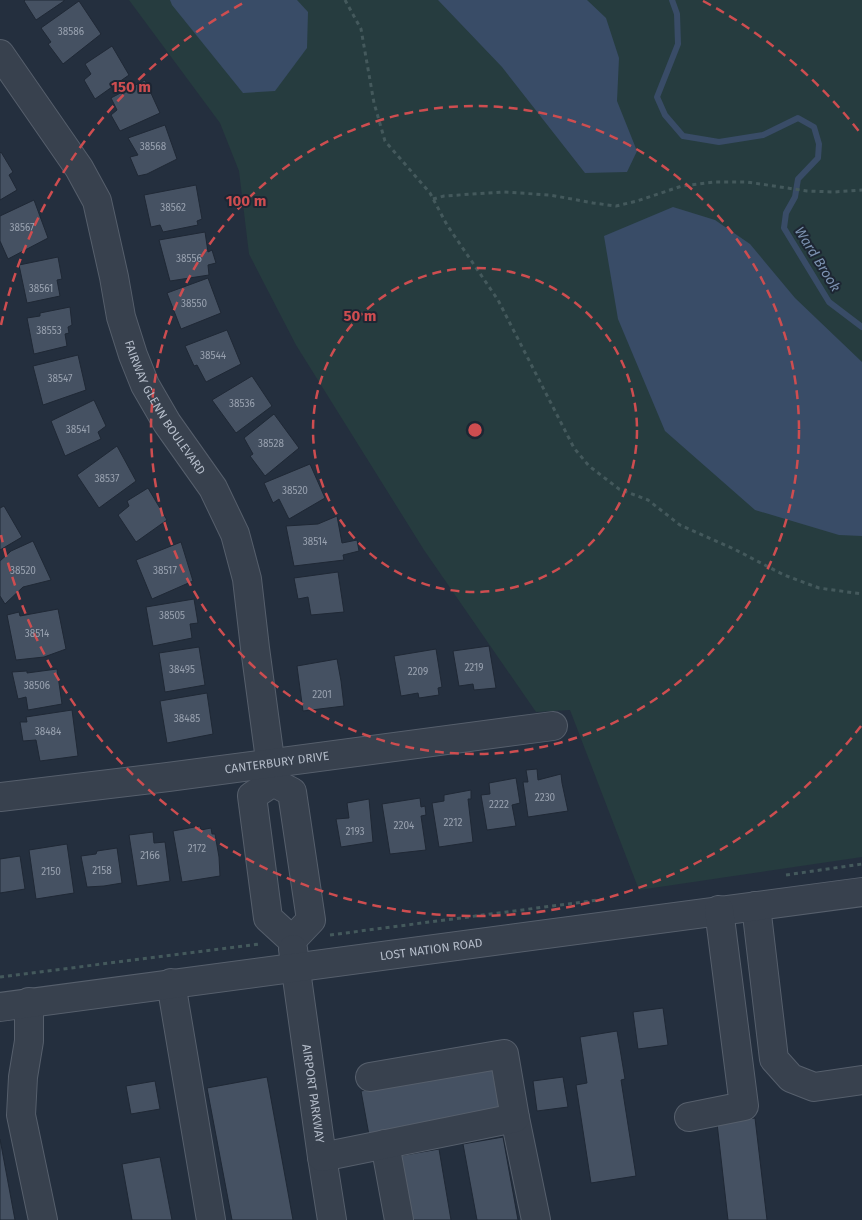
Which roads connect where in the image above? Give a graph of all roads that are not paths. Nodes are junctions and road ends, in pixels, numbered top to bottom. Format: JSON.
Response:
{"nodes":[{"id":1,"x":0,"y":54,"type":"edge"},
{"id":2,"x":553,"y":726,"type":"dead end"},
{"id":3,"x":272,"y":772,"type":"junction"},
{"id":4,"x":0,"y":797,"type":"edge"},
{"id":5,"x":862,"y":892,"type":"edge"},
{"id":6,"x":756,"y":906,"type":"junction"},
{"id":7,"x":719,"y":910,"type":"junction"},
{"id":8,"x":292,"y":940,"type":"junction"},
{"id":9,"x":296,"y":967,"type":"junction"},
{"id":10,"x":171,"y":983,"type":"junction"},
{"id":11,"x":30,"y":1002,"type":"junction"},
{"id":12,"x":0,"y":1006,"type":"edge"},
{"id":13,"x":370,"y":1077,"type":"dead end"},
{"id":14,"x":862,"y":1080,"type":"edge"},
{"id":15,"x":689,"y":1117,"type":"dead end"},
{"id":16,"x":515,"y":1118,"type":"junction"},
{"id":17,"x":385,"y":1144,"type":"junction"},
{"id":18,"x":322,"y":1157,"type":"junction"},
{"id":19,"x":43,"y":1220,"type":"edge"},
{"id":20,"x":211,"y":1220,"type":"edge"},
{"id":21,"x":332,"y":1220,"type":"edge"},
{"id":22,"x":399,"y":1220,"type":"edge"},
{"id":23,"x":536,"y":1220,"type":"edge"}],
"edges":[{"from":1,"to":3,"type":"street","name":"FAIRWAY GLENN BOULEVARD"},
{"from":2,"to":3,"type":"street","name":"CANTERBURY DRIVE"},
{"from":3,"to":4,"type":"street","name":"CANTERBURY DRIVE"},
{"from":3,"to":8,"type":"street"},
{"from":3,"to":8,"type":"street"},
{"from":5,"to":6,"type":"street","name":"LOST NATION ROAD"},
{"from":6,"to":7,"type":"street","name":"LOST NATION ROAD"},
{"from":6,"to":14,"type":"street"},
{"from":7,"to":9,"type":"street","name":"LOST NATION ROAD"},
{"from":7,"to":15,"type":"street"},
{"from":8,"to":9,"type":"street"},
{"from":9,"to":10,"type":"street","name":"LOST NATION ROAD"},
{"from":9,"to":18,"type":"street","name":"AIRPORT PARKWAY"},
{"from":10,"to":11,"type":"street","name":"LOST NATION ROAD"},
{"from":10,"to":20,"type":"street"},
{"from":11,"to":12,"type":"street","name":"LOST NATION ROAD"},
{"from":11,"to":19,"type":"street"},
{"from":13,"to":16,"type":"street"},
{"from":16,"to":17,"type":"street"},
{"from":16,"to":23,"type":"street"},
{"from":17,"to":18,"type":"street"},
{"from":17,"to":22,"type":"street"},
{"from":18,"to":21,"type":"street","name":"AIRPORT PARKWAY"}]}
